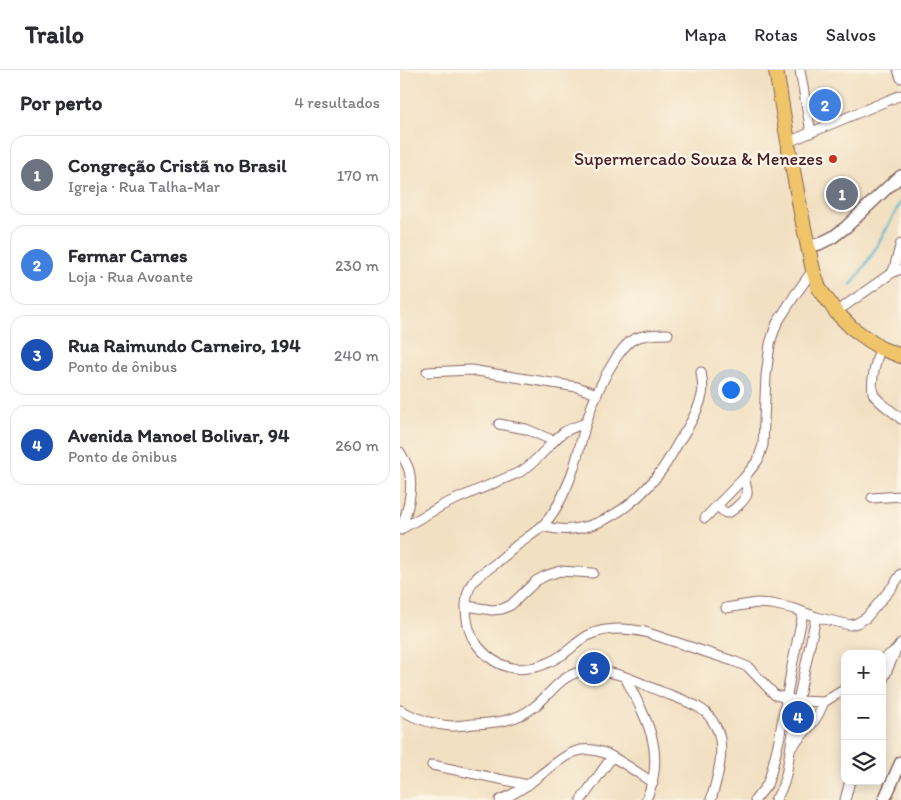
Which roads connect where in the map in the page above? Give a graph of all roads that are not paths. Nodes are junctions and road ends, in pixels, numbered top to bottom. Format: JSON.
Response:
{"nodes":[{"id":1,"x":776,"y":70,"type":"edge"},
{"id":2,"x":800,"y":70,"type":"edge"},
{"id":3,"x":898,"y":70,"type":"edge"},
{"id":4,"x":901,"y":78,"type":"edge"},
{"id":5,"x":901,"y":95,"type":"edge"},
{"id":6,"x":811,"y":132,"type":"junction"},
{"id":7,"x":788,"y":145,"type":"junction"},
{"id":8,"x":901,"y":176,"type":"edge"},
{"id":9,"x":901,"y":243,"type":"edge"},
{"id":10,"x":808,"y":246,"type":"junction"},
{"id":11,"x":813,"y":270,"type":"junction"},
{"id":12,"x":897,"y":270,"type":"edge"},
{"id":13,"x":836,"y":312,"type":"junction"},
{"id":14,"x":668,"y":334,"type":"dead end"},
{"id":15,"x":880,"y":348,"type":"junction"},
{"id":16,"x":901,"y":356,"type":"edge"},
{"id":17,"x":427,"y":372,"type":"dead end"},
{"id":18,"x":700,"y":372,"type":"dead end"},
{"id":19,"x":597,"y":394,"type":"junction"},
{"id":20,"x":901,"y":419,"type":"edge"},
{"id":21,"x":586,"y":423,"type":"junction"},
{"id":22,"x":499,"y":424,"type":"dead end"},
{"id":23,"x":554,"y":441,"type":"junction"},
{"id":24,"x":400,"y":452,"type":"edge"},
{"id":25,"x":410,"y":474,"type":"junction"},
{"id":26,"x":744,"y":478,"type":"junction"},
{"id":27,"x":400,"y":480,"type":"edge"},
{"id":28,"x":901,"y":496,"type":"edge"},
{"id":29,"x":872,"y":498,"type":"dead end"},
{"id":30,"x":717,"y":505,"type":"junction"},
{"id":31,"x":705,"y":518,"type":"dead end"},
{"id":32,"x":542,"y":526,"type":"junction"},
{"id":33,"x":401,"y":531,"type":"edge"},
{"id":34,"x":593,"y":573,"type":"dead end"},
{"id":35,"x":901,"y":574,"type":"edge"},
{"id":36,"x":467,"y":603,"type":"junction"},
{"id":37,"x":726,"y":608,"type":"dead end"},
{"id":38,"x":803,"y":612,"type":"junction"},
{"id":39,"x":816,"y":617,"type":"junction"},
{"id":40,"x":898,"y":646,"type":"edge"},
{"id":41,"x":886,"y":656,"type":"edge"},
{"id":42,"x":886,"y":673,"type":"edge"},
{"id":43,"x":626,"y":677,"type":"junction"},
{"id":44,"x":841,"y":691,"type":"edge"},
{"id":45,"x":786,"y":699,"type":"junction"},
{"id":46,"x":798,"y":701,"type":"junction"},
{"id":47,"x":824,"y":702,"type":"junction"},
{"id":48,"x":400,"y":710,"type":"edge"},
{"id":49,"x":790,"y":748,"type":"junction"},
{"id":50,"x":612,"y":757,"type":"junction"},
{"id":51,"x":901,"y":762,"type":"edge"},
{"id":52,"x":432,"y":765,"type":"dead end"},
{"id":53,"x":653,"y":783,"type":"junction"},
{"id":54,"x":528,"y":785,"type":"junction"},
{"id":55,"x":849,"y":785,"type":"edge"},
{"id":56,"x":500,"y":800,"type":"edge"},
{"id":57,"x":581,"y":800,"type":"edge"},
{"id":58,"x":646,"y":800,"type":"edge"},
{"id":59,"x":712,"y":800,"type":"edge"},
{"id":60,"x":756,"y":800,"type":"edge"},
{"id":61,"x":774,"y":800,"type":"edge"},
{"id":62,"x":845,"y":800,"type":"edge"},
{"id":63,"x":884,"y":800,"type":"edge"}],
"edges":[{"from":1,"to":7,"type":"main road"},
{"from":2,"to":6,"type":"street"},
{"from":3,"to":4,"type":"street"},
{"from":5,"to":6,"type":"street"},
{"from":6,"to":7,"type":"street"},
{"from":7,"to":10,"type":"main road"},
{"from":8,"to":10,"type":"street"},
{"from":9,"to":12,"type":"street"},
{"from":10,"to":11,"type":"main road"},
{"from":11,"to":13,"type":"main road"},
{"from":11,"to":26,"type":"street"},
{"from":12,"to":13,"type":"street"},
{"from":13,"to":15,"type":"main road"},
{"from":14,"to":19,"type":"street"},
{"from":15,"to":16,"type":"main road"},
{"from":15,"to":20,"type":"street"},
{"from":17,"to":19,"type":"street"},
{"from":18,"to":32,"type":"street"},
{"from":19,"to":21,"type":"street"},
{"from":21,"to":23,"type":"street"},
{"from":21,"to":32,"type":"street"},
{"from":22,"to":23,"type":"street"},
{"from":23,"to":33,"type":"street"},
{"from":24,"to":25,"type":"street"},
{"from":25,"to":27,"type":"street"},
{"from":25,"to":33,"type":"street"},
{"from":26,"to":30,"type":"street"},
{"from":26,"to":30,"type":"street"},
{"from":28,"to":29,"type":"street"},
{"from":30,"to":31,"type":"street"},
{"from":32,"to":36,"type":"street"},
{"from":34,"to":36,"type":"street"},
{"from":35,"to":39,"type":"street"},
{"from":36,"to":45,"type":"street"},
{"from":37,"to":38,"type":"street"},
{"from":38,"to":39,"type":"street"},
{"from":38,"to":45,"type":"street"},
{"from":39,"to":46,"type":"street"},
{"from":40,"to":41,"type":"street"},
{"from":40,"to":42,"type":"street"},
{"from":43,"to":48,"type":"street"},
{"from":43,"to":53,"type":"street"},
{"from":43,"to":59,"type":"street"},
{"from":44,"to":47,"type":"street"},
{"from":45,"to":46,"type":"street"},
{"from":45,"to":60,"type":"street"},
{"from":46,"to":47,"type":"street"},
{"from":46,"to":49,"type":"street"},
{"from":47,"to":49,"type":"street"},
{"from":49,"to":61,"type":"street"},
{"from":50,"to":53,"type":"street"},
{"from":50,"to":54,"type":"street"},
{"from":50,"to":57,"type":"street"},
{"from":51,"to":63,"type":"street"},
{"from":52,"to":54,"type":"street"},
{"from":53,"to":58,"type":"street"},
{"from":54,"to":56,"type":"street"},
{"from":55,"to":62,"type":"street"}]}
